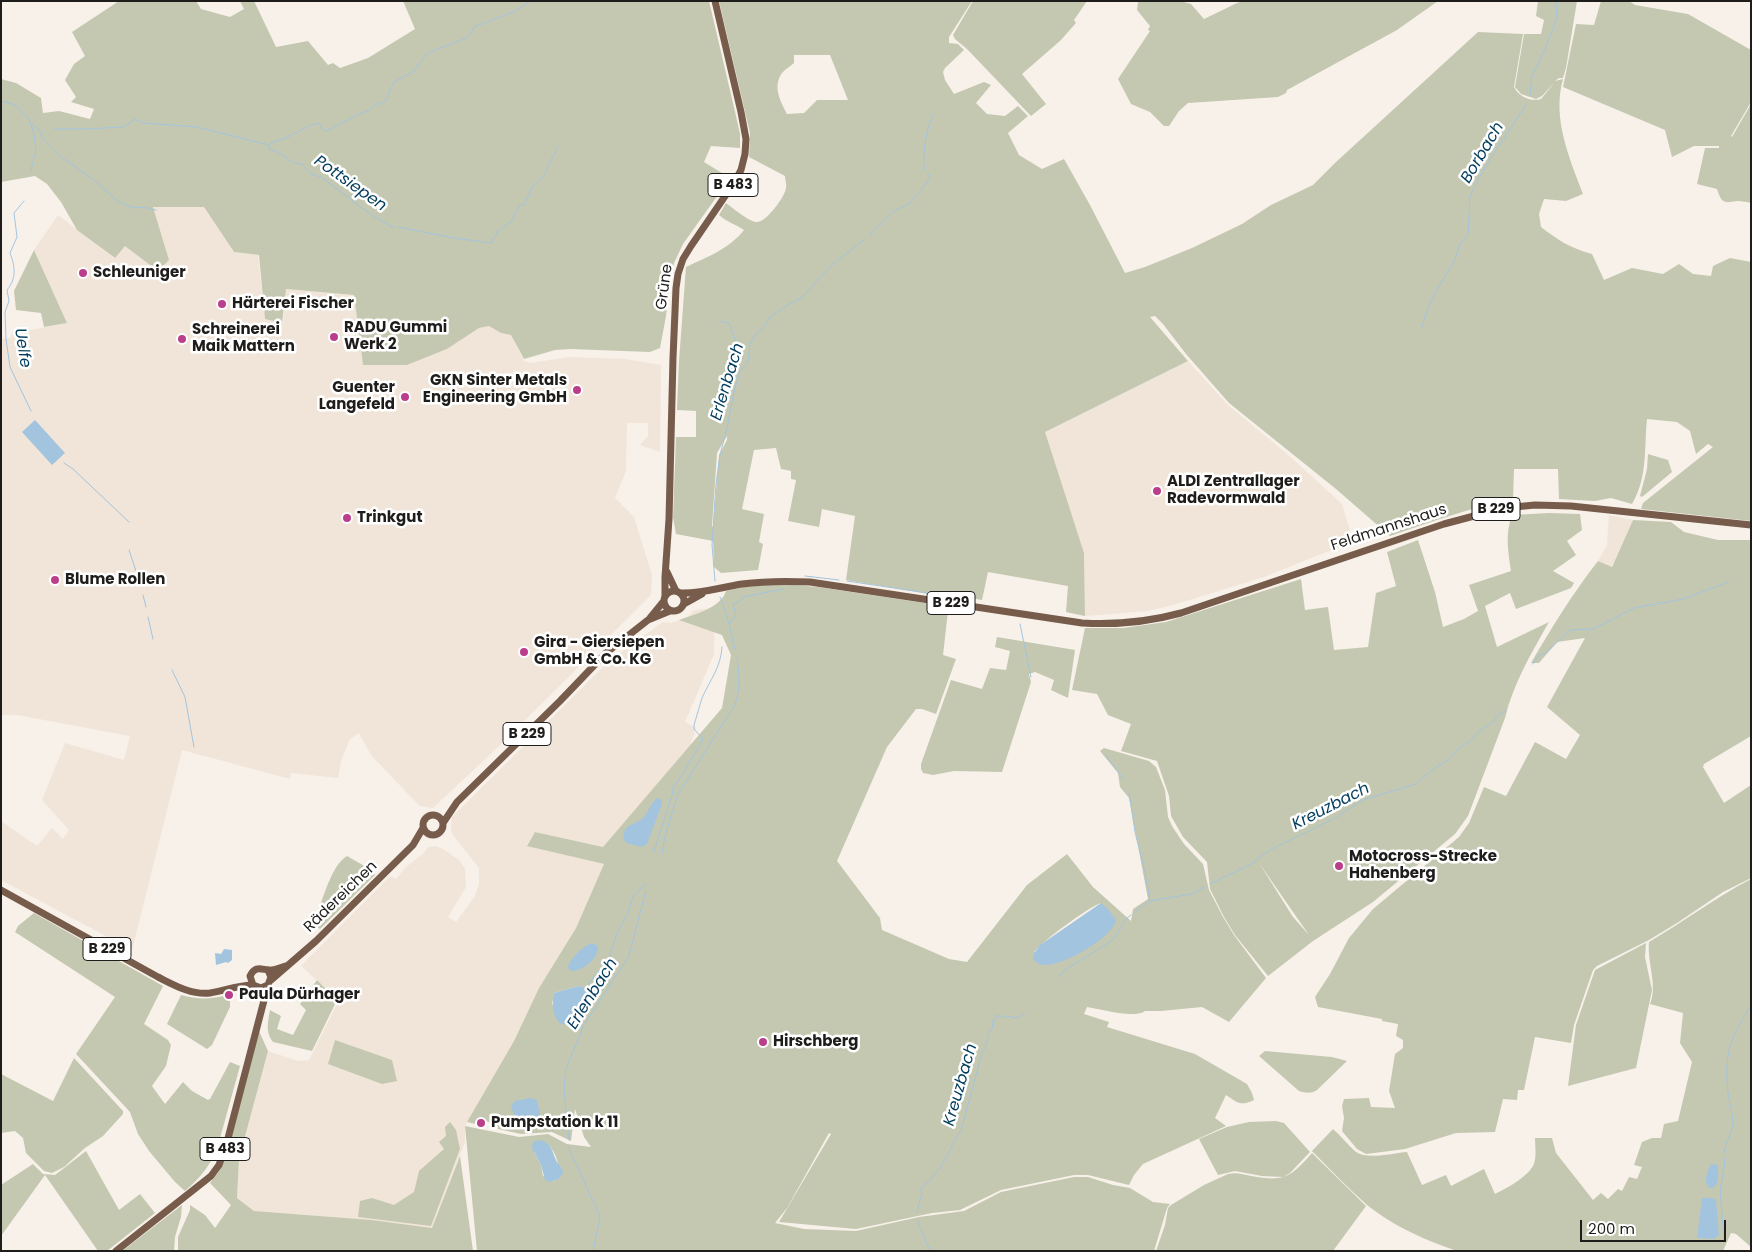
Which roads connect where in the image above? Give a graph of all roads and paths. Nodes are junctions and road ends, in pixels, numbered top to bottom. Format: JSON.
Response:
{"nodes":[{"id":1,"x":715,"y":1,"type":"edge"},
{"id":2,"x":1751,"y":525,"type":"edge"},
{"id":3,"x":666,"y":567,"type":"junction"},
{"id":4,"x":707,"y":591,"type":"junction"},
{"id":5,"x":678,"y":592,"type":"junction"},
{"id":6,"x":664,"y":599,"type":"junction"},
{"id":7,"x":684,"y":604,"type":"junction"},
{"id":8,"x":670,"y":611,"type":"junction"},
{"id":9,"x":648,"y":620,"type":"junction"},
{"id":10,"x":457,"y":802,"type":"junction"},
{"id":11,"x":436,"y":815,"type":"junction"},
{"id":12,"x":444,"y":823,"type":"junction"},
{"id":13,"x":423,"y":828,"type":"junction"},
{"id":14,"x":430,"y":835,"type":"junction"},
{"id":15,"x":413,"y":845,"type":"junction"},
{"id":16,"x":1,"y":890,"type":"edge"},
{"id":17,"x":286,"y":966,"type":"junction"},
{"id":18,"x":268,"y":970,"type":"junction"},
{"id":19,"x":250,"y":976,"type":"junction"},
{"id":20,"x":269,"y":982,"type":"junction"},
{"id":21,"x":235,"y":986,"type":"junction"},
{"id":22,"x":256,"y":987,"type":"junction"},
{"id":23,"x":262,"y":1003,"type":"junction"},
{"id":24,"x":116,"y":1251,"type":"edge"}],
"edges":[{"from":1,"to":3,"type":"main road","name":"Grüne","number":"B 483"},
{"from":2,"to":4,"type":"main road","name":"Feldmannshaus","number":"B 229"},
{"from":3,"to":5,"type":"main road","name":"Grüne","number":"B 483"},
{"from":3,"to":6,"type":"main road","name":"Grüne","number":"B 483"},
{"from":4,"to":5,"type":"main road","number":"B 229"},
{"from":4,"to":7,"type":"main road","number":"B 229"},
{"from":5,"to":6,"type":"main road"},
{"from":5,"to":7,"type":"main road"},
{"from":6,"to":8,"type":"main road"},
{"from":6,"to":9,"type":"main road","number":"B 229"},
{"from":7,"to":8,"type":"main road"},
{"from":8,"to":9,"type":"main road","number":"B 229"},
{"from":9,"to":10,"type":"main road","number":"B 229"},
{"from":10,"to":11,"type":"main road","number":"B 229"},
{"from":10,"to":12,"type":"main road","number":"B 229"},
{"from":11,"to":12,"type":"main road"},
{"from":11,"to":13,"type":"main road"},
{"from":12,"to":14,"type":"main road"},
{"from":13,"to":14,"type":"main road"},
{"from":13,"to":15,"type":"main road","name":"Rädereichen"},
{"from":14,"to":15,"type":"main road","name":"Rädereichen"},
{"from":15,"to":17,"type":"main road","name":"Rädereichen"},
{"from":16,"to":21,"type":"main road","number":"B 229"},
{"from":17,"to":18,"type":"main road","name":"Rädereichen"},
{"from":17,"to":20,"type":"main road","name":"Rädereichen"},
{"from":18,"to":19,"type":"main road"},
{"from":18,"to":20,"type":"main road"},
{"from":19,"to":21,"type":"main road","number":"B 229"},
{"from":19,"to":22,"type":"main road"},
{"from":20,"to":22,"type":"main road"},
{"from":20,"to":23,"type":"main road","number":"B 483"},
{"from":21,"to":22,"type":"main road","number":"B 229"},
{"from":22,"to":23,"type":"main road","number":"B 483"},
{"from":23,"to":24,"type":"main road","number":"B 483"}]}
